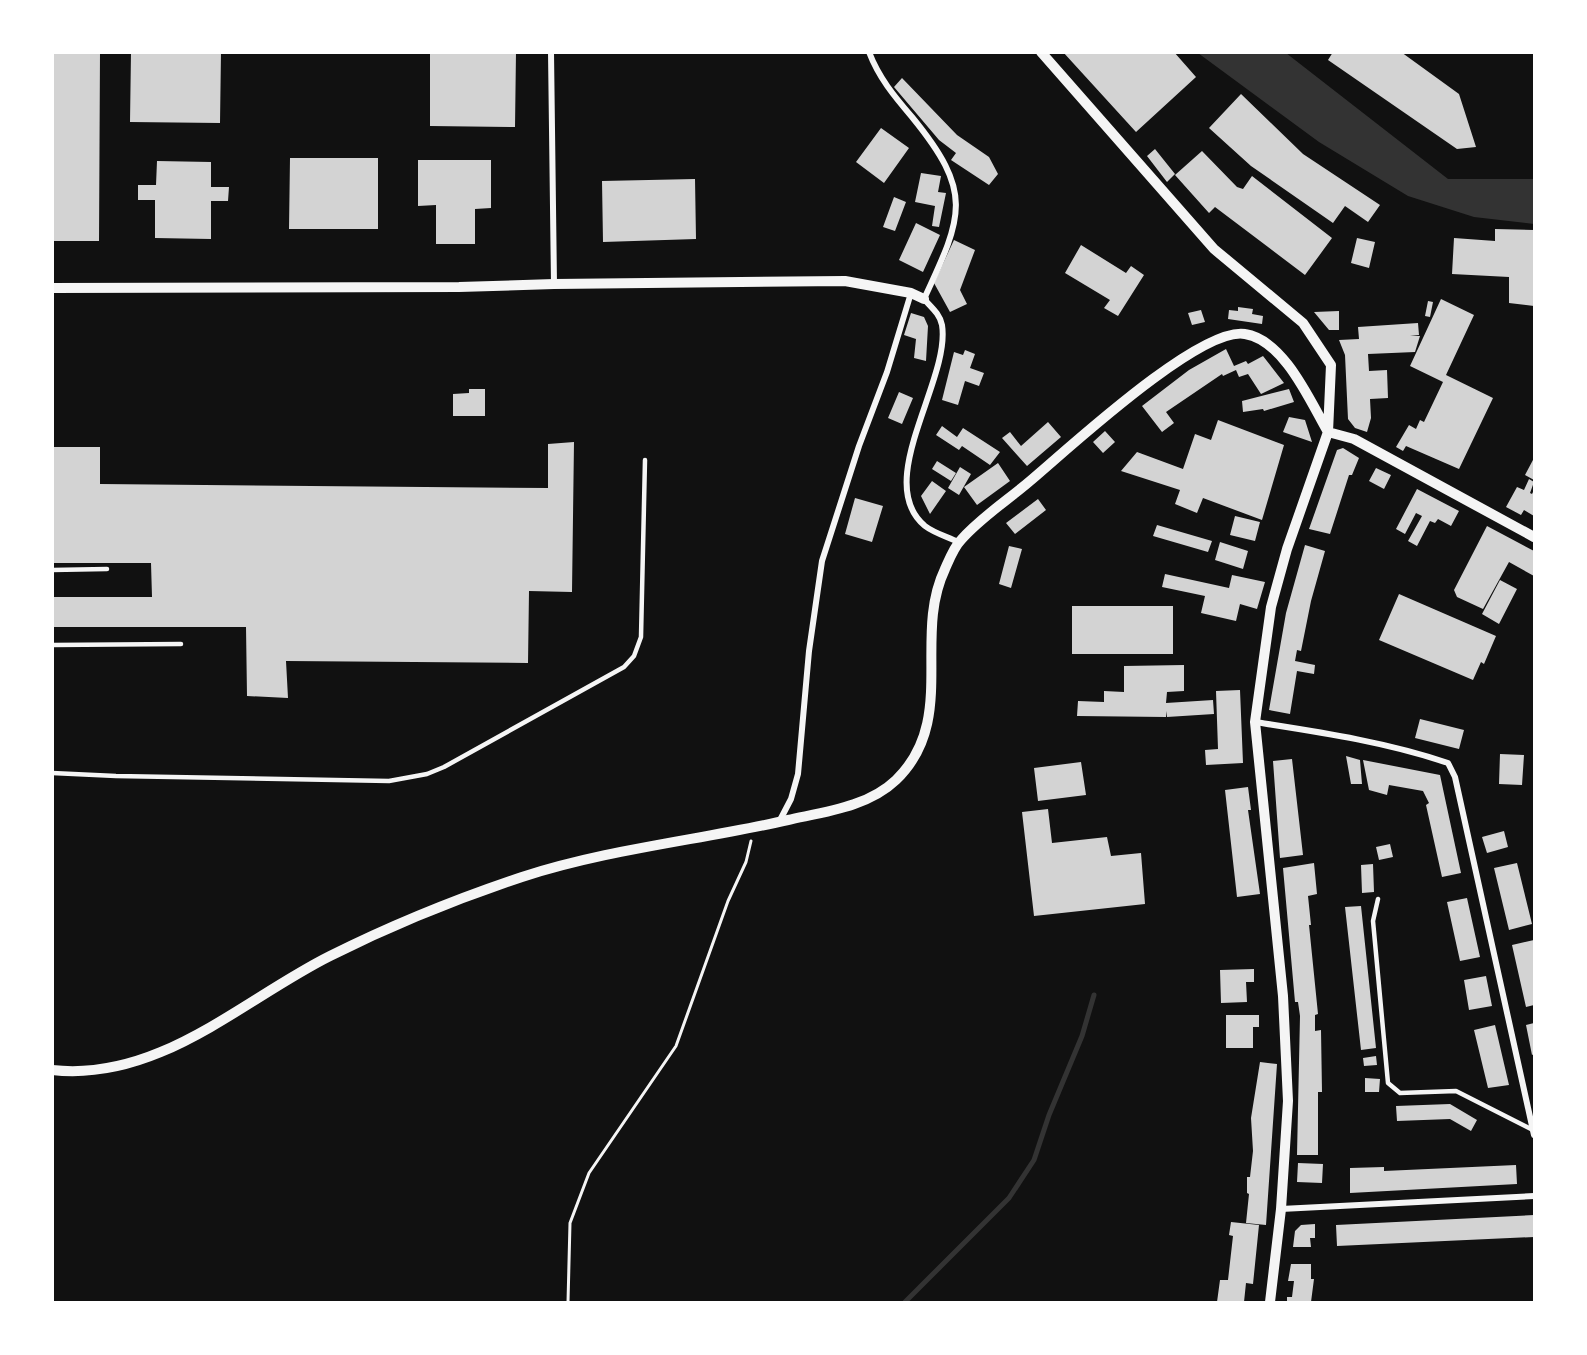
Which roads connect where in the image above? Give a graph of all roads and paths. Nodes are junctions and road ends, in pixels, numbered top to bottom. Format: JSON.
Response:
{"nodes":[{"id":1,"x":551,"y":52,"type":"edge"},
{"id":2,"x":869,"y":52,"type":"edge"},
{"id":3,"x":1041,"y":52,"type":"edge"},
{"id":4,"x":554,"y":284,"type":"junction"},
{"id":5,"x":52,"y":288,"type":"edge"},
{"id":6,"x":911,"y":293,"type":"junction"},
{"id":7,"x":924,"y":299,"type":"junction"},
{"id":8,"x":1328,"y":432,"type":"junction"},
{"id":9,"x":645,"y":460,"type":"dead end"},
{"id":10,"x":1534,"y":537,"type":"edge"},
{"id":11,"x":958,"y":542,"type":"junction"},
{"id":12,"x":107,"y":569,"type":"dead end"},
{"id":13,"x":52,"y":570,"type":"edge"},
{"id":14,"x":182,"y":644,"type":"dead end"},
{"id":15,"x":52,"y":645,"type":"edge"},
{"id":16,"x":1255,"y":722,"type":"junction"},
{"id":17,"x":52,"y":773,"type":"edge"},
{"id":18,"x":779,"y":822,"type":"junction"},
{"id":19,"x":755,"y":828,"type":"junction"},
{"id":20,"x":1378,"y":898,"type":"dead end"},
{"id":21,"x":52,"y":1070,"type":"edge"},
{"id":22,"x":1534,"y":1132,"type":"edge"},
{"id":23,"x":1534,"y":1196,"type":"edge"},
{"id":24,"x":1281,"y":1209,"type":"junction"},
{"id":25,"x":568,"y":1302,"type":"edge"},
{"id":26,"x":1270,"y":1302,"type":"edge"}],
"edges":[{"from":1,"to":4,"type":"street"},
{"from":2,"to":7,"type":"street"},
{"from":3,"to":8,"type":"street"},
{"from":4,"to":5,"type":"street"},
{"from":4,"to":6,"type":"street"},
{"from":6,"to":7,"type":"street"},
{"from":6,"to":18,"type":"street"},
{"from":7,"to":11,"type":"street"},
{"from":8,"to":10,"type":"street"},
{"from":8,"to":11,"type":"street"},
{"from":8,"to":16,"type":"street"},
{"from":9,"to":17,"type":"lane"},
{"from":11,"to":18,"type":"street"},
{"from":12,"to":13,"type":"lane"},
{"from":14,"to":15,"type":"lane"},
{"from":16,"to":22,"type":"street"},
{"from":16,"to":24,"type":"street"},
{"from":18,"to":19,"type":"street"},
{"from":19,"to":21,"type":"street"},
{"from":19,"to":25,"type":"path"},
{"from":20,"to":22,"type":"lane"},
{"from":23,"to":24,"type":"street"},
{"from":24,"to":26,"type":"street"}]}
